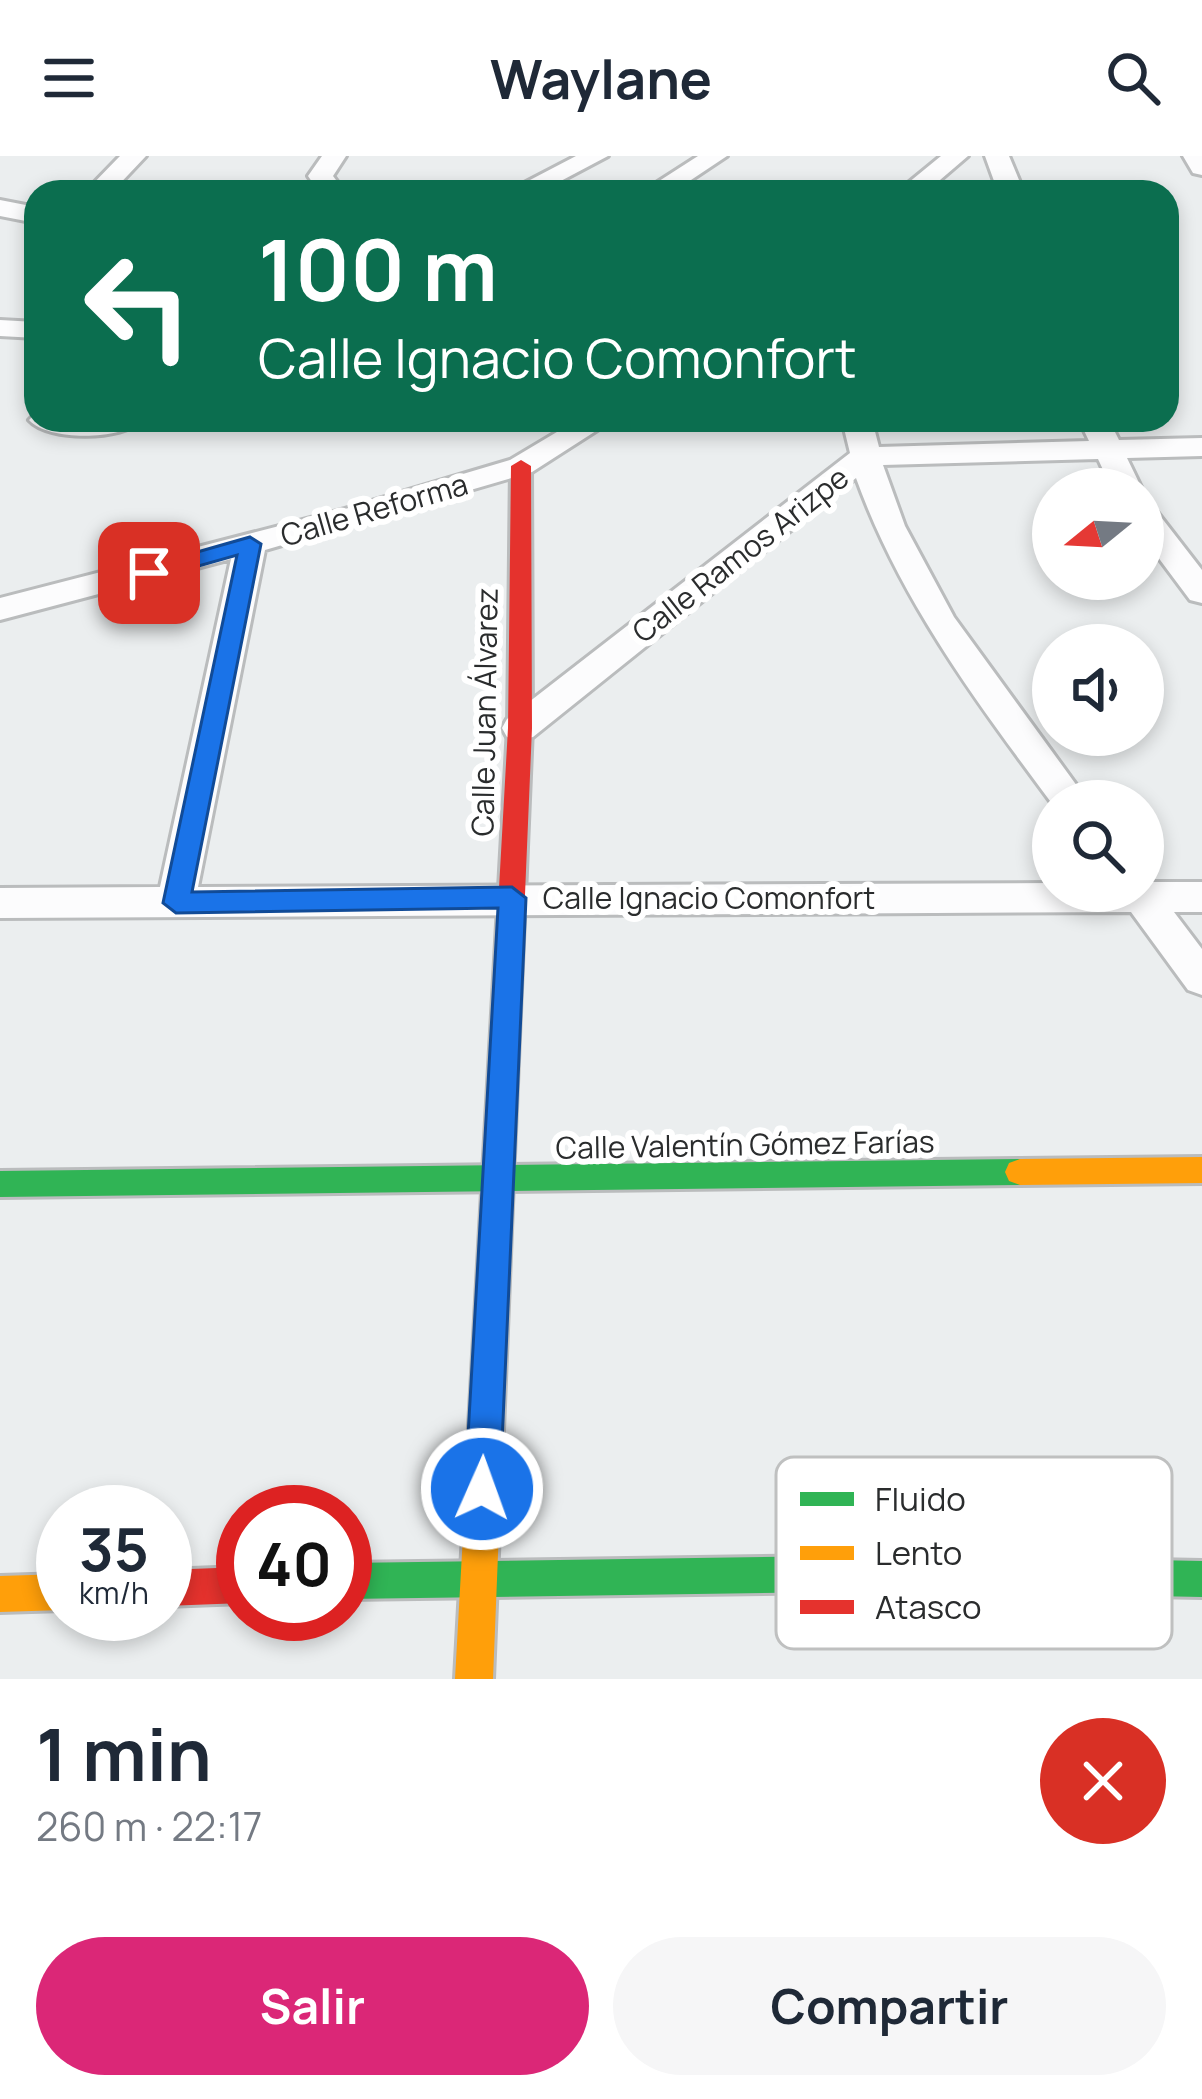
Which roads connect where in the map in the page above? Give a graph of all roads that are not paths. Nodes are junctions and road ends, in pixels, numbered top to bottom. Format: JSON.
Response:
{"nodes":[{"id":1,"x":134,"y":156,"type":"edge"},
{"id":2,"x":596,"y":156,"type":"edge"},
{"id":3,"x":715,"y":156,"type":"edge"},
{"id":4,"x":956,"y":156,"type":"edge"},
{"id":5,"x":1196,"y":156,"type":"edge"},
{"id":6,"x":1202,"y":168,"type":"edge"},
{"id":7,"x":110,"y":180,"type":"edge"},
{"id":8,"x":547,"y":180,"type":"edge"},
{"id":9,"x":676,"y":180,"type":"edge"},
{"id":10,"x":925,"y":180,"type":"edge"},
{"id":11,"x":578,"y":432,"type":"edge"},
{"id":12,"x":858,"y":432,"type":"edge"},
{"id":13,"x":1100,"y":434,"type":"edge"},
{"id":14,"x":1202,"y":447,"type":"edge"},
{"id":15,"x":863,"y":457,"type":"junction"},
{"id":16,"x":521,"y":466,"type":"junction"},
{"id":17,"x":1116,"y":468,"type":"edge"},
{"id":18,"x":1164,"y":542,"type":"edge"},
{"id":19,"x":250,"y":544,"type":"junction"},
{"id":20,"x":1202,"y":592,"type":"edge"},
{"id":21,"x":0,"y":609,"type":"edge"},
{"id":22,"x":520,"y":728,"type":"junction"},
{"id":23,"x":1055,"y":780,"type":"edge"},
{"id":24,"x":1032,"y":895,"type":"edge"},
{"id":25,"x":1164,"y":895,"type":"edge"},
{"id":26,"x":1202,"y":897,"type":"edge"},
{"id":27,"x":512,"y":898,"type":"junction"},
{"id":28,"x":0,"y":903,"type":"edge"},
{"id":29,"x":176,"y":903,"type":"junction"},
{"id":30,"x":1153,"y":912,"type":"edge"},
{"id":31,"x":1202,"y":979,"type":"edge"},
{"id":32,"x":1202,"y":1169,"type":"edge"},
{"id":33,"x":496,"y":1181,"type":"junction"},
{"id":34,"x":0,"y":1184,"type":"edge"},
{"id":35,"x":776,"y":1575,"type":"edge"},
{"id":36,"x":478,"y":1577,"type":"junction"},
{"id":37,"x":1172,"y":1578,"type":"edge"},
{"id":38,"x":1202,"y":1579,"type":"edge"},
{"id":39,"x":372,"y":1580,"type":"edge"},
{"id":40,"x":36,"y":1593,"type":"edge"},
{"id":41,"x":0,"y":1594,"type":"edge"},
{"id":42,"x":474,"y":1679,"type":"edge"}],
"edges":[{"from":1,"to":7,"type":"street"},
{"from":2,"to":8,"type":"street"},
{"from":3,"to":9,"type":"street"},
{"from":4,"to":10,"type":"street"},
{"from":5,"to":6,"type":"street"},
{"from":11,"to":16,"type":"street","name":"Calle Reforma"},
{"from":12,"to":15,"type":"street"},
{"from":13,"to":14,"type":"street","name":"Calle Ramos Arizpe"},
{"from":13,"to":15,"type":"street","name":"Calle Ramos Arizpe"},
{"from":13,"to":17,"type":"street"},
{"from":15,"to":22,"type":"street","name":"Calle Ramos Arizpe"},
{"from":15,"to":23,"type":"street"},
{"from":16,"to":19,"type":"street","name":"Calle Reforma"},
{"from":16,"to":22,"type":"street","name":"Calle Juan Álvarez"},
{"from":18,"to":20,"type":"street"},
{"from":19,"to":21,"type":"street","name":"Calle Reforma"},
{"from":19,"to":29,"type":"street"},
{"from":22,"to":27,"type":"street","name":"Calle Juan Álvarez"},
{"from":24,"to":27,"type":"street","name":"Calle Ignacio Comonfort"},
{"from":25,"to":26,"type":"street","name":"Calle Ignacio Comonfort"},
{"from":27,"to":29,"type":"street","name":"Calle Ignacio Comonfort"},
{"from":27,"to":33,"type":"street","name":"Calle Juan Álvarez"},
{"from":28,"to":29,"type":"street","name":"Calle Ignacio Comonfort"},
{"from":30,"to":31,"type":"street"},
{"from":32,"to":33,"type":"street","name":"Calle Valentín Gómez Farías"},
{"from":33,"to":34,"type":"street","name":"Calle Valentín Gómez Farías"},
{"from":33,"to":36,"type":"street","name":"Calle Juan Álvarez"},
{"from":35,"to":36,"type":"street"},
{"from":36,"to":39,"type":"street"},
{"from":36,"to":42,"type":"street","name":"Calle Juan Álvarez"},
{"from":37,"to":38,"type":"street"},
{"from":40,"to":41,"type":"street"}]}
